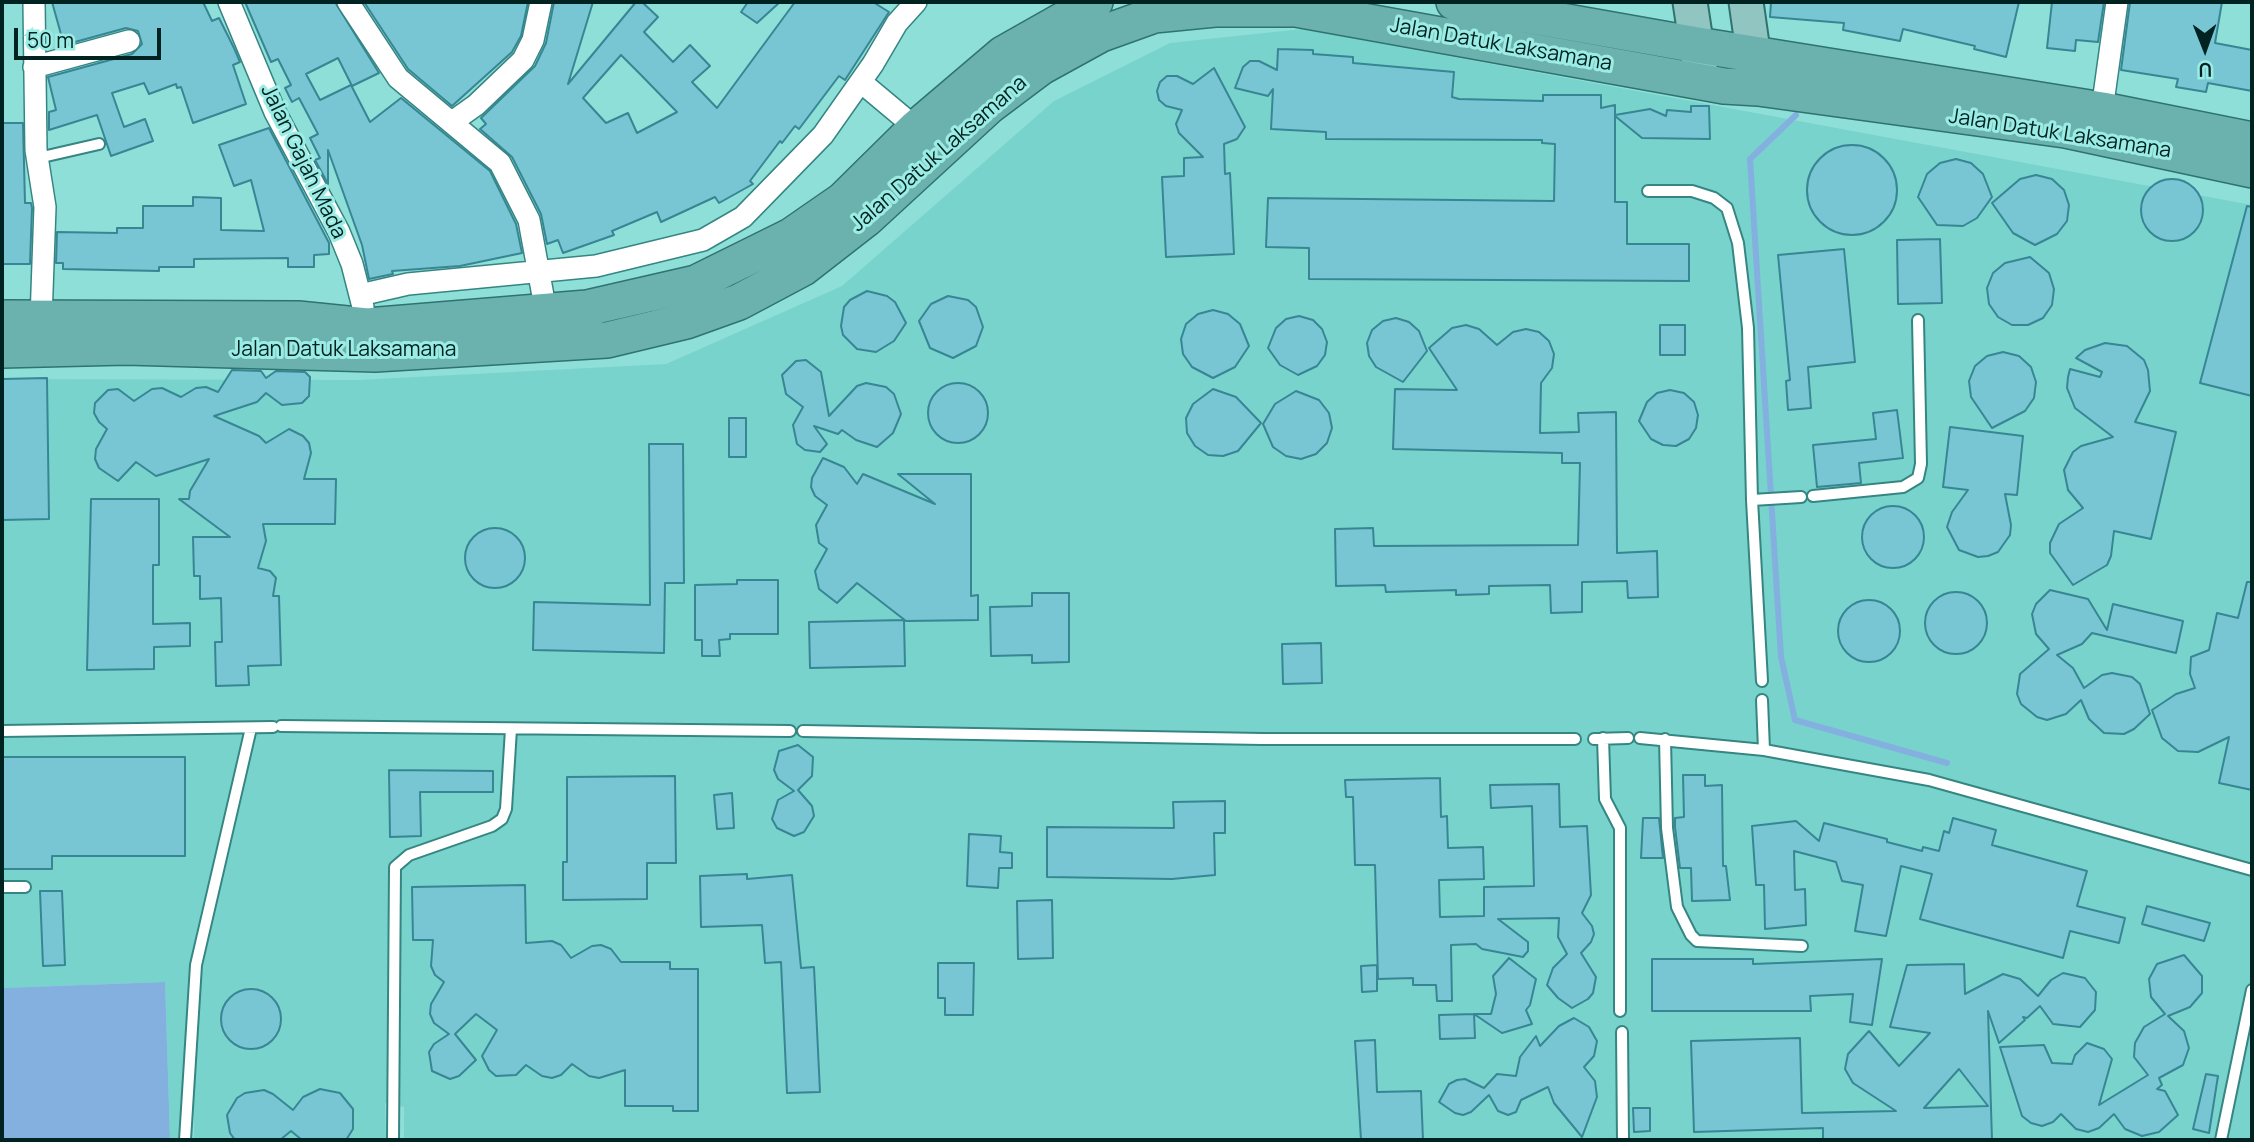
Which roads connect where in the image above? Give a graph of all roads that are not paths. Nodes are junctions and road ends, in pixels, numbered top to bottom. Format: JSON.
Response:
{"nodes":[{"id":1,"x":34,"y":2,"type":"edge"},
{"id":2,"x":229,"y":2,"type":"edge"},
{"id":3,"x":348,"y":2,"type":"edge"},
{"id":4,"x":541,"y":2,"type":"edge"},
{"id":5,"x":916,"y":2,"type":"edge"},
{"id":6,"x":1094,"y":2,"type":"edge"},
{"id":7,"x":1454,"y":2,"type":"edge"},
{"id":8,"x":1690,"y":2,"type":"edge"},
{"id":9,"x":1746,"y":2,"type":"edge"},
{"id":10,"x":2117,"y":2,"type":"edge"},
{"id":11,"x":129,"y":41,"type":"dead end"},
{"id":12,"x":1697,"y":45,"type":"junction"},
{"id":13,"x":1752,"y":52,"type":"junction"},
{"id":14,"x":34,"y":67,"type":"junction"},
{"id":15,"x":1702,"y":80,"type":"junction"},
{"id":16,"x":861,"y":82,"type":"junction"},
{"id":17,"x":1758,"y":88,"type":"junction"},
{"id":18,"x":2102,"y":110,"type":"junction"},
{"id":19,"x":452,"y":122,"type":"junction"},
{"id":20,"x":915,"y":128,"type":"junction"},
{"id":21,"x":2252,"y":140,"type":"edge"},
{"id":22,"x":99,"y":144,"type":"dead end"},
{"id":23,"x":38,"y":158,"type":"junction"},
{"id":24,"x":2252,"y":170,"type":"edge"},
{"id":25,"x":1648,"y":191,"type":"dead end"},
{"id":26,"x":596,"y":266,"type":"junction"},
{"id":27,"x":540,"y":272,"type":"junction"},
{"id":28,"x":603,"y":306,"type":"junction"},
{"id":29,"x":364,"y":311,"type":"junction"},
{"id":30,"x":546,"y":312,"type":"junction"},
{"id":31,"x":2,"y":318,"type":"edge"},
{"id":32,"x":41,"y":319,"type":"junction"},
{"id":33,"x":1917,"y":320,"type":"dead end"},
{"id":34,"x":483,"y":333,"type":"junction"},
{"id":35,"x":2,"y":351,"type":"edge"},
{"id":36,"x":1813,"y":496,"type":"dead end"},
{"id":37,"x":1801,"y":497,"type":"dead end"},
{"id":38,"x":1757,"y":500,"type":"junction"},
{"id":39,"x":1762,"y":681,"type":"dead end"},
{"id":40,"x":1762,"y":699,"type":"dead end"},
{"id":41,"x":251,"y":727,"type":"junction"},
{"id":42,"x":511,"y":729,"type":"junction"},
{"id":43,"x":2,"y":731,"type":"edge"},
{"id":44,"x":790,"y":731,"type":"dead end"},
{"id":45,"x":803,"y":731,"type":"dead end"},
{"id":46,"x":1575,"y":738,"type":"dead end"},
{"id":47,"x":1665,"y":739,"type":"junction"},
{"id":48,"x":1764,"y":750,"type":"junction"},
{"id":49,"x":2252,"y":870,"type":"edge"},
{"id":50,"x":2,"y":887,"type":"edge"},
{"id":51,"x":25,"y":887,"type":"dead end"},
{"id":52,"x":1802,"y":946,"type":"dead end"},
{"id":53,"x":2252,"y":990,"type":"edge"},
{"id":54,"x":1620,"y":1011,"type":"dead end"},
{"id":55,"x":1622,"y":1032,"type":"dead end"},
{"id":56,"x":185,"y":1140,"type":"edge"},
{"id":57,"x":393,"y":1140,"type":"edge"},
{"id":58,"x":1623,"y":1140,"type":"edge"},
{"id":59,"x":2221,"y":1140,"type":"edge"}],
"edges":[{"from":1,"to":14,"type":"street"},
{"from":2,"to":29,"type":"street","name":"Jalan Gajah Mada"},
{"from":3,"to":19,"type":"street"},
{"from":4,"to":19,"type":"street"},
{"from":5,"to":16,"type":"street"},
{"from":6,"to":20,"type":"highway","name":"Jalan Datuk Laksamana"},
{"from":7,"to":12,"type":"highway","name":"Jalan Datuk Laksamana"},
{"from":8,"to":12,"type":"main road"},
{"from":9,"to":13,"type":"main road"},
{"from":10,"to":18,"type":"street"},
{"from":11,"to":14,"type":"street"},
{"from":12,"to":13,"type":"highway","name":"Jalan Datuk Laksamana"},
{"from":12,"to":15,"type":"main road"},
{"from":13,"to":17,"type":"main road"},
{"from":13,"to":18,"type":"highway","name":"Jalan Datuk Laksamana"},
{"from":14,"to":23,"type":"street"},
{"from":15,"to":17,"type":"highway","name":"Jalan Datuk Laksamana"},
{"from":15,"to":34,"type":"highway","name":"Jalan Datuk Laksamana"},
{"from":16,"to":20,"type":"street"},
{"from":16,"to":26,"type":"street"},
{"from":17,"to":24,"type":"highway","name":"Jalan Datuk Laksamana"},
{"from":18,"to":21,"type":"highway","name":"Jalan Datuk Laksamana"},
{"from":19,"to":27,"type":"street"},
{"from":20,"to":28,"type":"highway","name":"Jalan Datuk Laksamana"},
{"from":22,"to":23,"type":"lane"},
{"from":23,"to":32,"type":"street"},
{"from":25,"to":38,"type":"lane"},
{"from":26,"to":27,"type":"street"},
{"from":26,"to":28,"type":"street"},
{"from":27,"to":29,"type":"street"},
{"from":27,"to":30,"type":"street"},
{"from":28,"to":30,"type":"highway","name":"Jalan Datuk Laksamana"},
{"from":29,"to":32,"type":"highway","name":"Jalan Datuk Laksamana"},
{"from":29,"to":34,"type":"highway","name":"Jalan Datuk Laksamana"},
{"from":30,"to":34,"type":"highway","name":"Jalan Datuk Laksamana"},
{"from":31,"to":32,"type":"highway","name":"Jalan Datuk Laksamana"},
{"from":33,"to":36,"type":"lane"},
{"from":34,"to":35,"type":"highway","name":"Jalan Datuk Laksamana"},
{"from":37,"to":38,"type":"lane"},
{"from":38,"to":39,"type":"lane"},
{"from":40,"to":48,"type":"lane"},
{"from":41,"to":42,"type":"lane"},
{"from":41,"to":43,"type":"lane"},
{"from":41,"to":56,"type":"lane"},
{"from":42,"to":44,"type":"lane"},
{"from":42,"to":57,"type":"lane"},
{"from":45,"to":46,"type":"lane"},
{"from":47,"to":48,"type":"lane"},
{"from":47,"to":52,"type":"lane"},
{"from":47,"to":54,"type":"lane"},
{"from":48,"to":49,"type":"lane"},
{"from":50,"to":51,"type":"lane"},
{"from":53,"to":59,"type":"lane"},
{"from":55,"to":58,"type":"lane"}]}
